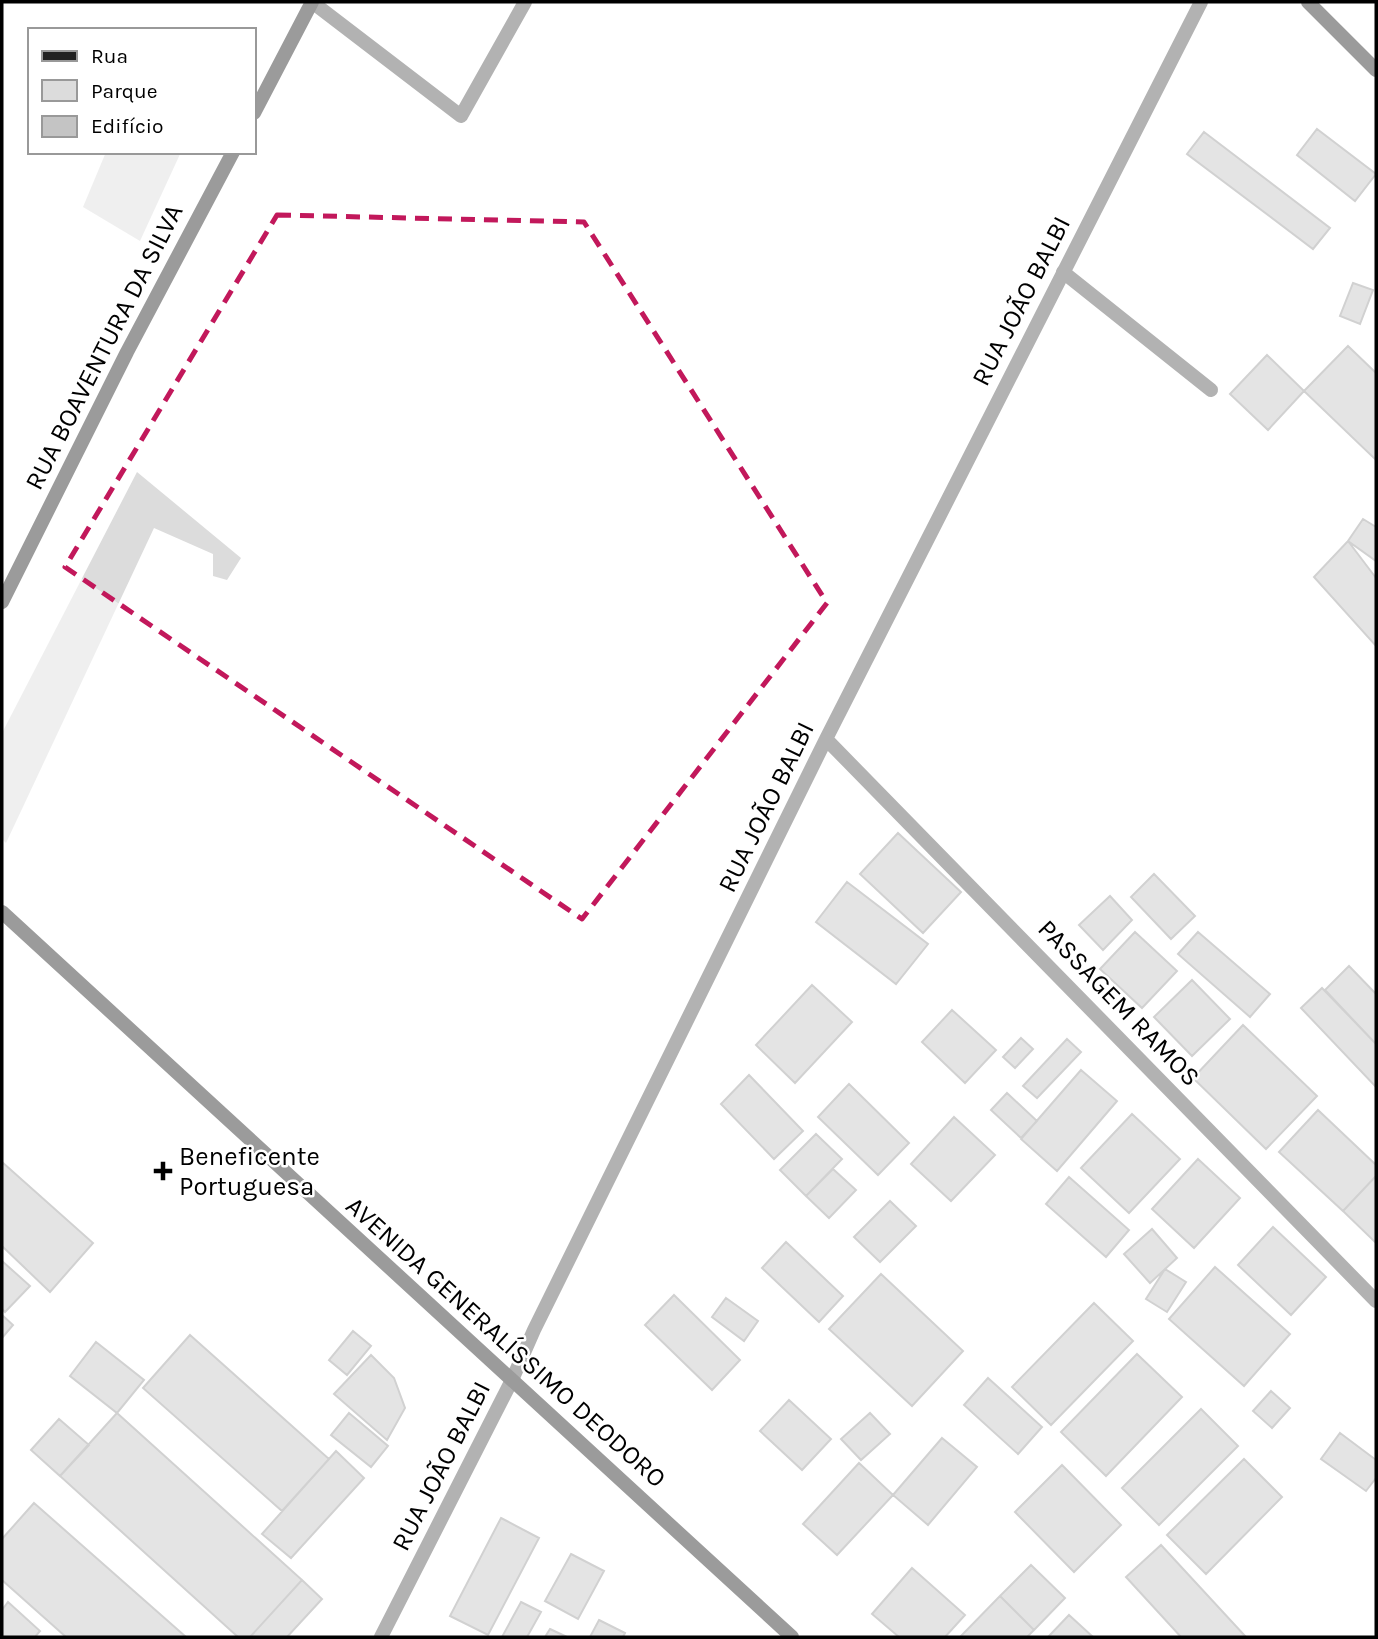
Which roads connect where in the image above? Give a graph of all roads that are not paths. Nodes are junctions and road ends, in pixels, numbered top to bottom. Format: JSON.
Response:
{"nodes":[{"id":1,"x":312,"y":2,"type":"edge"},
{"id":2,"x":525,"y":2,"type":"edge"},
{"id":3,"x":1201,"y":2,"type":"edge"},
{"id":4,"x":1308,"y":2,"type":"edge"},
{"id":5,"x":1376,"y":70,"type":"edge"},
{"id":6,"x":256,"y":109,"type":"edge"},
{"id":7,"x":232,"y":154,"type":"edge"},
{"id":8,"x":1063,"y":272,"type":"junction"},
{"id":9,"x":1211,"y":390,"type":"dead end"},
{"id":10,"x":2,"y":602,"type":"edge"},
{"id":11,"x":826,"y":739,"type":"junction"},
{"id":12,"x":2,"y":912,"type":"edge"},
{"id":13,"x":1376,"y":1301,"type":"edge"},
{"id":14,"x":512,"y":1380,"type":"junction"},
{"id":15,"x":381,"y":1637,"type":"edge"},
{"id":16,"x":792,"y":1637,"type":"edge"}],
"edges":[{"from":1,"to":2,"type":"street"},
{"from":1,"to":6,"type":"street"},
{"from":3,"to":8,"type":"street","name":"RUA JOÃO BALBI"},
{"from":4,"to":5,"type":"street"},
{"from":7,"to":10,"type":"street","name":"RUA BOAVENTURA DA SILVA"},
{"from":8,"to":9,"type":"street"},
{"from":8,"to":11,"type":"street","name":"RUA JOÃO BALBI"},
{"from":11,"to":13,"type":"street","name":"PASSAGEM RAMOS"},
{"from":11,"to":14,"type":"street","name":"RUA JOÃO BALBI"},
{"from":12,"to":14,"type":"street","name":"AVENIDA GENERALÍSSIMO DEODORO"},
{"from":14,"to":15,"type":"street","name":"RUA JOÃO BALBI"},
{"from":14,"to":16,"type":"street","name":"AVENIDA GENERALÍSSIMO DEODORO"}]}
